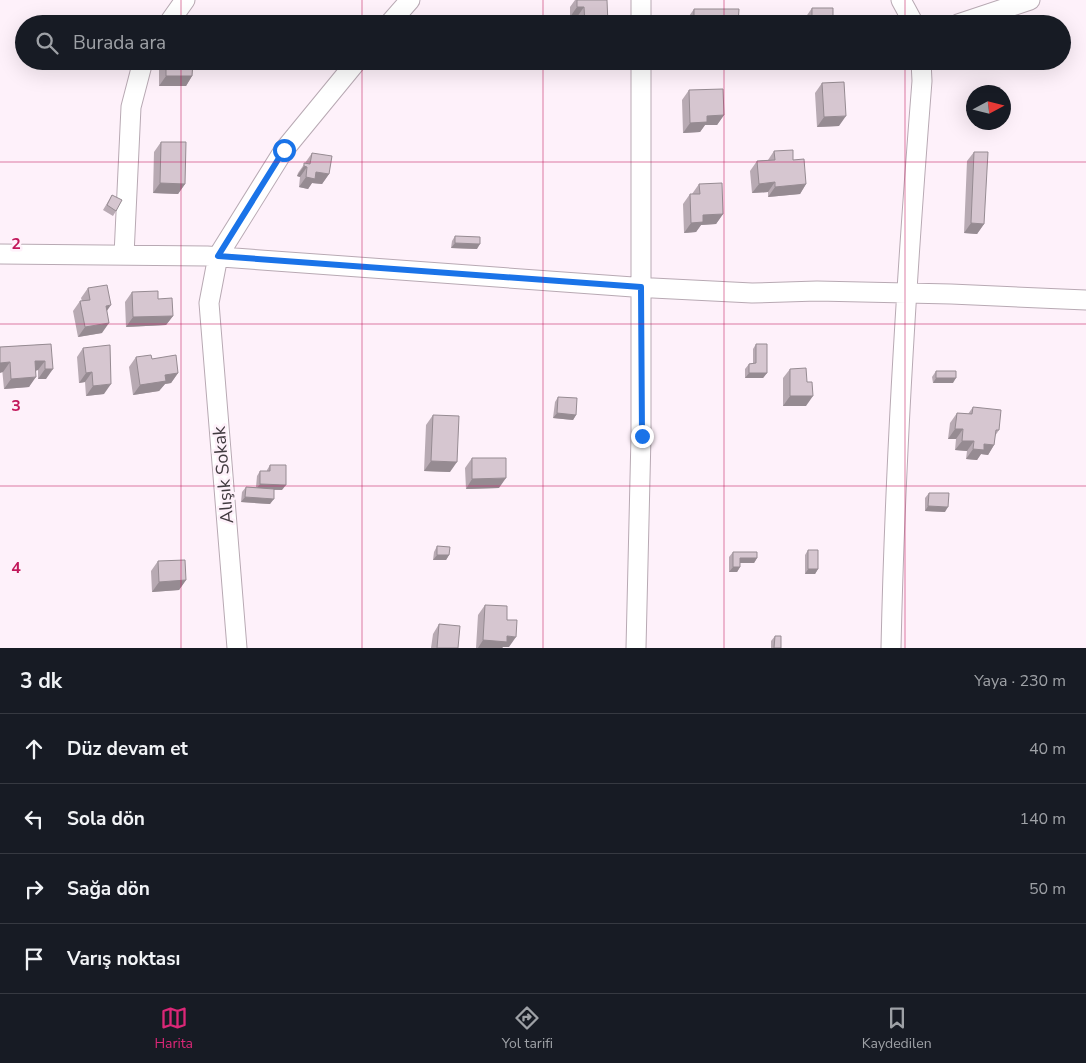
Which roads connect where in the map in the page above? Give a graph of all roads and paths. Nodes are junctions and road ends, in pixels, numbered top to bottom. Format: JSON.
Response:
{"nodes":[{"id":1,"x":185,"y":0,"type":"edge"},
{"id":2,"x":410,"y":0,"type":"edge"},
{"id":3,"x":641,"y":0,"type":"edge"},
{"id":4,"x":901,"y":0,"type":"edge"},
{"id":5,"x":1030,"y":0,"type":"edge"},
{"id":6,"x":174,"y":15,"type":"edge"},
{"id":7,"x":397,"y":15,"type":"edge"},
{"id":8,"x":641,"y":15,"type":"edge"},
{"id":9,"x":909,"y":15,"type":"edge"},
{"id":10,"x":985,"y":15,"type":"edge"},
{"id":11,"x":140,"y":70,"type":"edge"},
{"id":12,"x":350,"y":70,"type":"edge"},
{"id":13,"x":641,"y":70,"type":"edge"},
{"id":14,"x":921,"y":70,"type":"edge"},
{"id":15,"x":0,"y":254,"type":"edge"},
{"id":16,"x":124,"y":255,"type":"junction"},
{"id":17,"x":218,"y":256,"type":"junction"},
{"id":18,"x":641,"y":287,"type":"junction"},
{"id":19,"x":906,"y":293,"type":"junction"},
{"id":20,"x":1086,"y":300,"type":"edge"},
{"id":21,"x":236,"y":648,"type":"edge"},
{"id":22,"x":636,"y":648,"type":"edge"},
{"id":23,"x":891,"y":648,"type":"edge"}],
"edges":[{"from":1,"to":6,"type":"street"},
{"from":2,"to":7,"type":"street"},
{"from":3,"to":8,"type":"street"},
{"from":4,"to":9,"type":"street"},
{"from":5,"to":10,"type":"street"},
{"from":11,"to":16,"type":"street"},
{"from":12,"to":17,"type":"street"},
{"from":13,"to":18,"type":"street"},
{"from":14,"to":19,"type":"street"},
{"from":15,"to":16,"type":"street"},
{"from":16,"to":17,"type":"street"},
{"from":17,"to":18,"type":"street"},
{"from":17,"to":21,"type":"street","name":"Alışık Sokak"},
{"from":18,"to":19,"type":"street"},
{"from":18,"to":22,"type":"street"},
{"from":19,"to":20,"type":"street"},
{"from":19,"to":23,"type":"street"}]}
